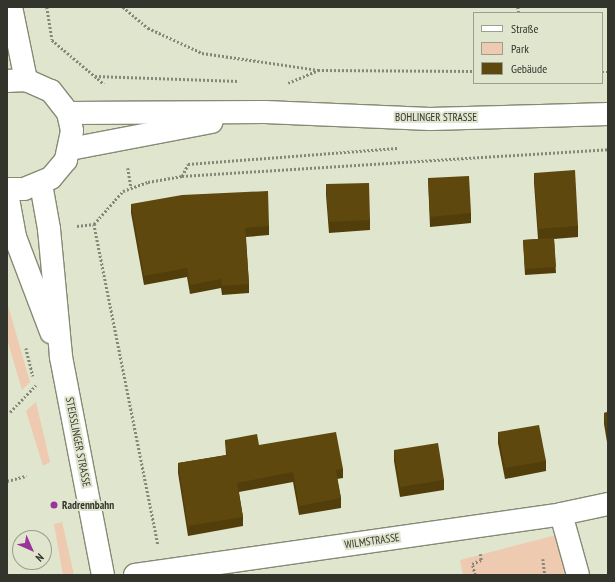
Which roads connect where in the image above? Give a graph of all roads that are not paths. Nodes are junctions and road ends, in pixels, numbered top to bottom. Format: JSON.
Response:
{"nodes":[{"id":1,"x":11,"y":7,"type":"edge"},
{"id":2,"x":17,"y":80,"type":"edge"},
{"id":3,"x":265,"y":112,"type":"junction"},
{"id":4,"x":68,"y":113,"type":"junction"},
{"id":5,"x":608,"y":114,"type":"edge"},
{"id":6,"x":70,"y":149,"type":"junction"},
{"id":7,"x":41,"y":184,"type":"junction"},
{"id":8,"x":7,"y":189,"type":"edge"},
{"id":9,"x":7,"y":193,"type":"edge"},
{"id":10,"x":61,"y":357,"type":"junction"},
{"id":11,"x":608,"y":504,"type":"edge"},
{"id":12,"x":561,"y":514,"type":"junction"},
{"id":13,"x":139,"y":574,"type":"edge"},
{"id":14,"x":103,"y":575,"type":"edge"},
{"id":15,"x":578,"y":575,"type":"edge"}],
"edges":[{"from":1,"to":2,"type":"street"},
{"from":2,"to":4,"type":"street"},
{"from":3,"to":4,"type":"street","name":"BOHLINGER STRASSE"},
{"from":3,"to":5,"type":"street","name":"BOHLINGER STRASSE"},
{"from":3,"to":6,"type":"street","name":"BOHLINGER STRASSE"},
{"from":4,"to":6,"type":"street"},
{"from":6,"to":7,"type":"street"},
{"from":7,"to":8,"type":"street"},
{"from":7,"to":10,"type":"street","name":"STEISSLINGER STRASSE"},
{"from":9,"to":10,"type":"street","name":"STEISSLINGER STRASSE"},
{"from":10,"to":14,"type":"street","name":"STEISSLINGER STRASSE"},
{"from":11,"to":12,"type":"street","name":"WILMSTRASSE"},
{"from":12,"to":13,"type":"street","name":"WILMSTRASSE"},
{"from":12,"to":15,"type":"street"}]}
